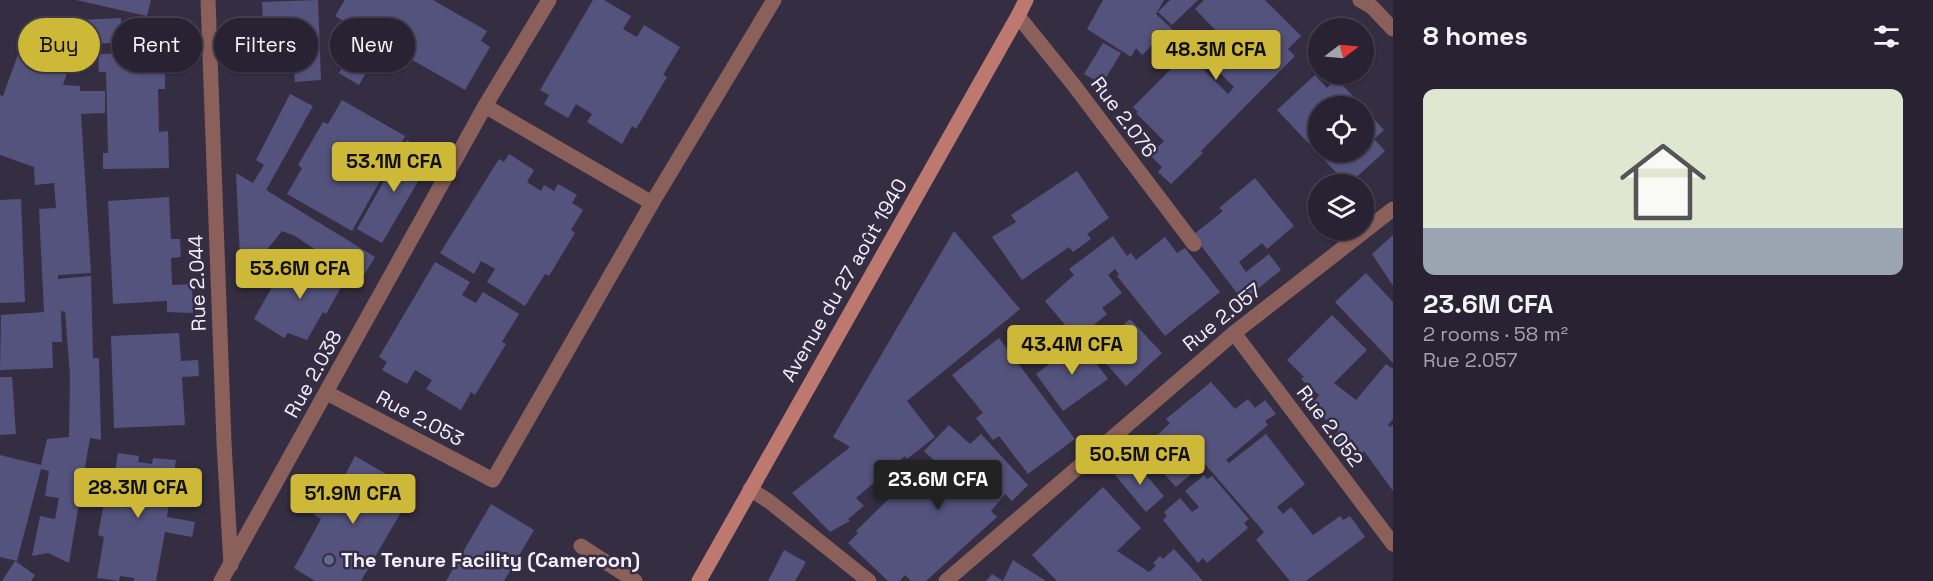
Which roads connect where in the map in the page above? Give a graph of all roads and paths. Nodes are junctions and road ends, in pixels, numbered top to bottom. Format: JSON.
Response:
{"nodes":[{"id":1,"x":208,"y":0,"type":"edge"},
{"id":2,"x":549,"y":0,"type":"edge"},
{"id":3,"x":774,"y":0,"type":"edge"},
{"id":4,"x":1026,"y":0,"type":"edge"},
{"id":5,"x":1360,"y":0,"type":"edge"},
{"id":6,"x":1018,"y":16,"type":"junction"},
{"id":7,"x":1393,"y":29,"type":"edge"},
{"id":8,"x":485,"y":106,"type":"junction"},
{"id":9,"x":652,"y":203,"type":"junction"},
{"id":10,"x":1393,"y":209,"type":"edge"},
{"id":11,"x":1194,"y":244,"type":"dead end"},
{"id":12,"x":1234,"y":333,"type":"junction"},
{"id":13,"x":327,"y":393,"type":"junction"},
{"id":14,"x":750,"y":489,"type":"junction"},
{"id":15,"x":1393,"y":544,"type":"edge"},
{"id":16,"x":581,"y":546,"type":"dead end"},
{"id":17,"x":231,"y":565,"type":"junction"},
{"id":18,"x":221,"y":581,"type":"edge"},
{"id":19,"x":635,"y":581,"type":"edge"},
{"id":20,"x":699,"y":581,"type":"edge"},
{"id":21,"x":869,"y":581,"type":"edge"},
{"id":22,"x":946,"y":581,"type":"edge"}],
"edges":[{"from":1,"to":17,"type":"street","name":"Rue 2.044"},
{"from":2,"to":8,"type":"street","name":"Rue 2.038"},
{"from":3,"to":9,"type":"street"},
{"from":4,"to":6,"type":"main road","name":"Avenue du 27 août 1940"},
{"from":5,"to":7,"type":"street"},
{"from":6,"to":11,"type":"street","name":"Rue 2.076"},
{"from":6,"to":14,"type":"main road","name":"Avenue du 27 août 1940"},
{"from":8,"to":9,"type":"street"},
{"from":8,"to":13,"type":"street","name":"Rue 2.038"},
{"from":9,"to":13,"type":"street","name":"Rue 2.053"},
{"from":10,"to":12,"type":"street","name":"Rue 2.057"},
{"from":12,"to":15,"type":"street","name":"Rue 2.052"},
{"from":12,"to":22,"type":"street","name":"Rue 2.057"},
{"from":13,"to":17,"type":"street","name":"Rue 2.038"},
{"from":14,"to":20,"type":"main road","name":"Avenue du 27 août 1940"},
{"from":14,"to":21,"type":"street"},
{"from":16,"to":19,"type":"street"},
{"from":17,"to":18,"type":"street","name":"Rue 2.038"}]}
